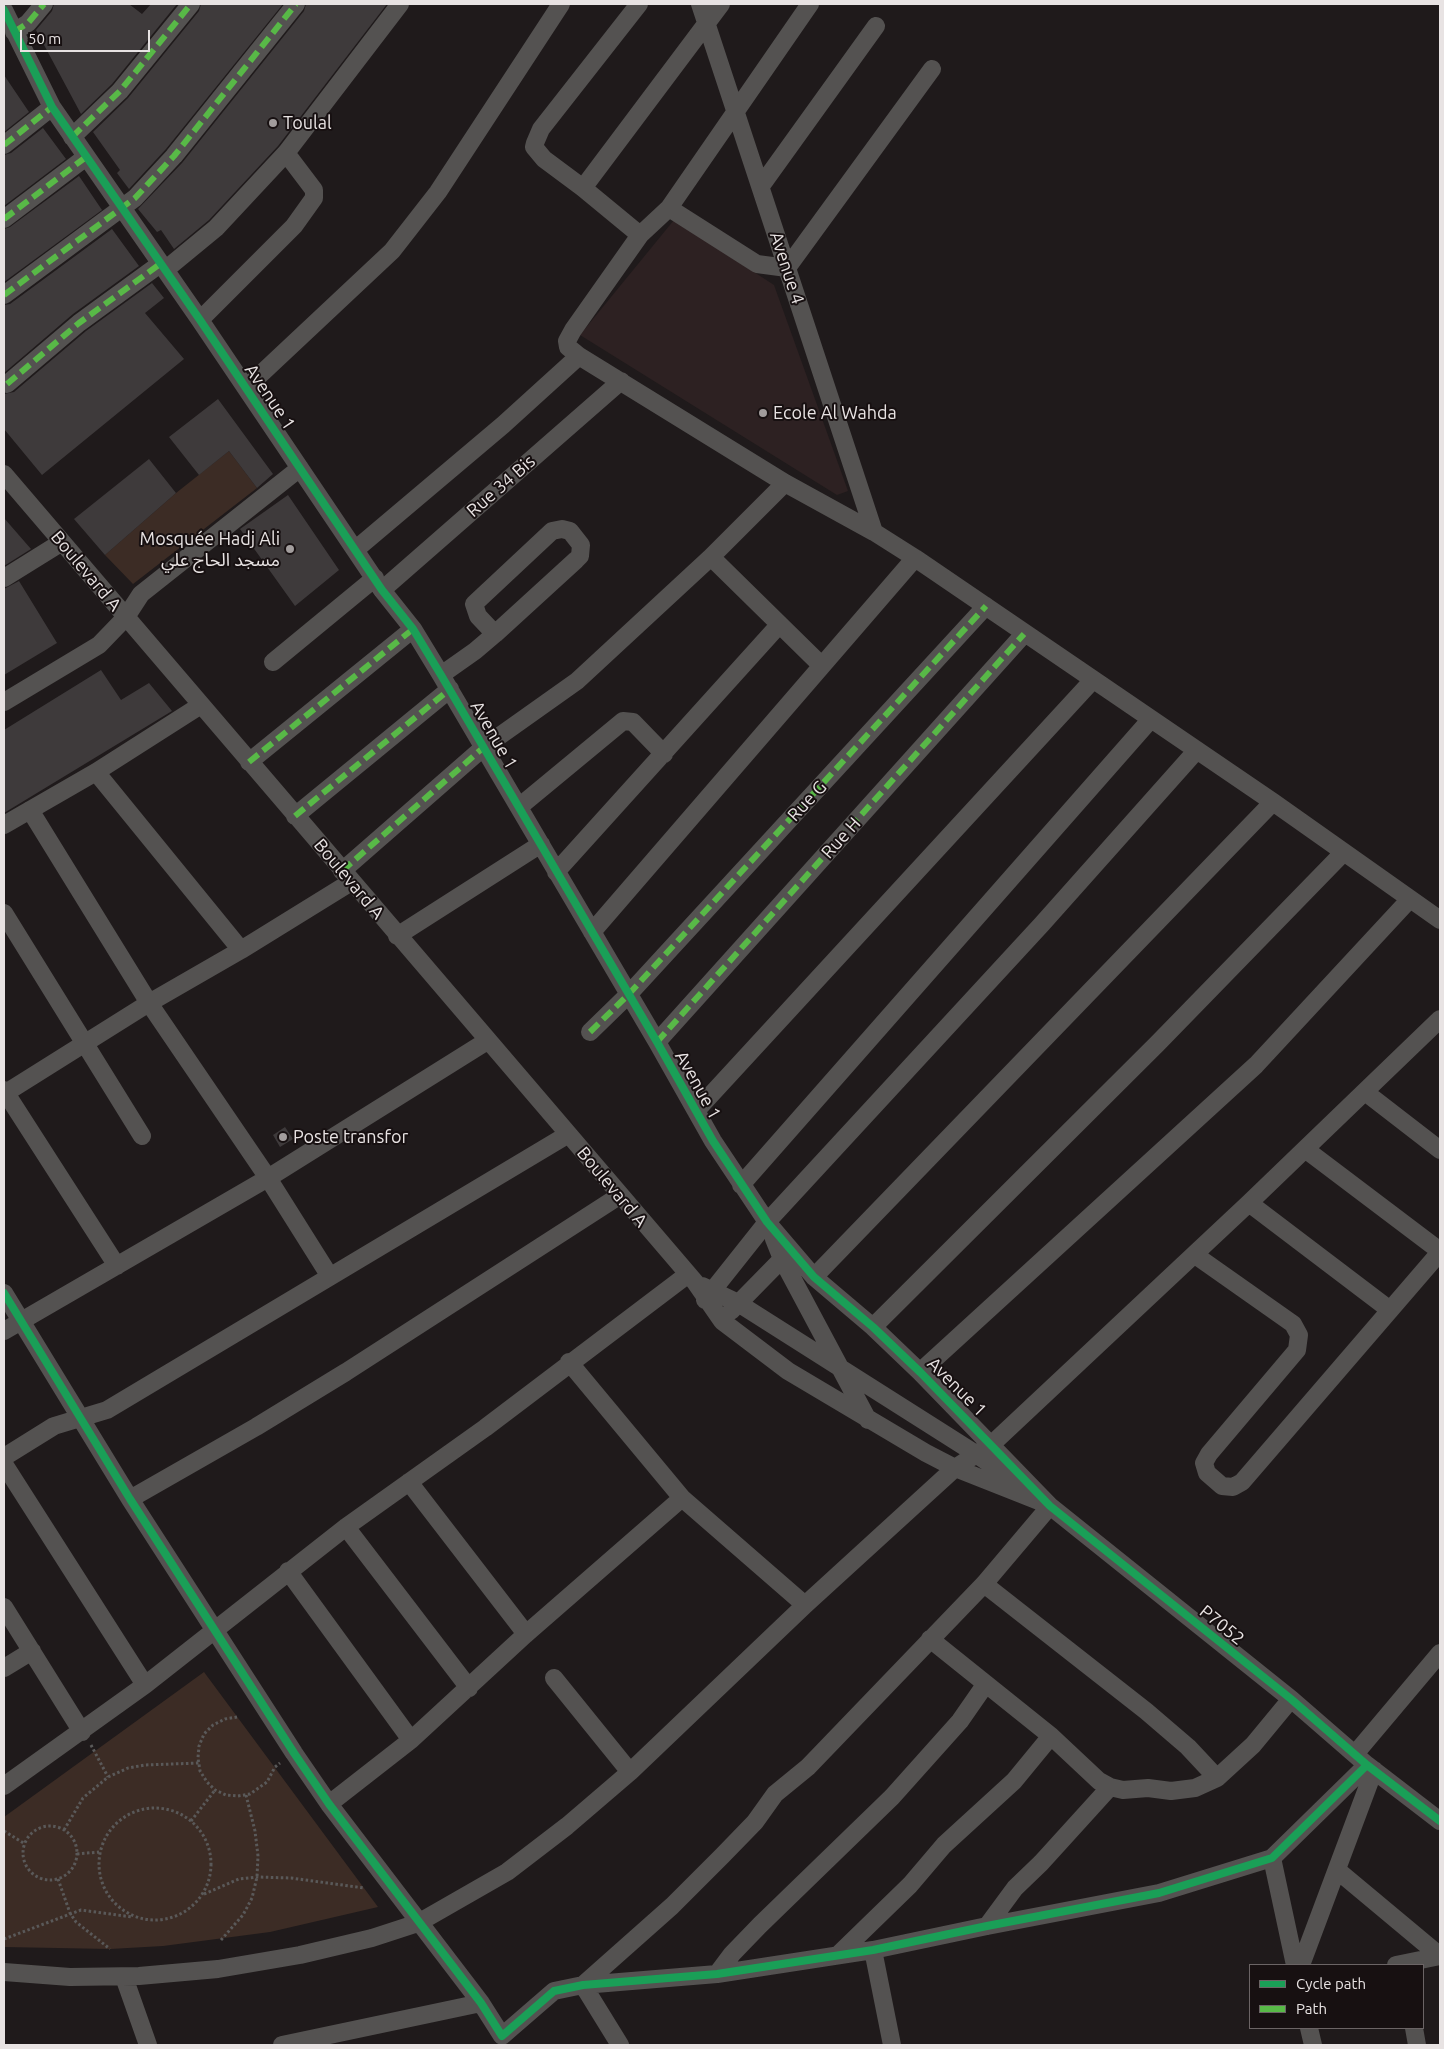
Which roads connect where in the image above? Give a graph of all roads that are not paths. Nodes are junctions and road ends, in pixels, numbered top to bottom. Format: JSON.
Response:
{"nodes":[{"id":1,"x":44,"y":4,"type":"edge"},
{"id":2,"x":191,"y":4,"type":"edge"},
{"id":3,"x":296,"y":4,"type":"edge"},
{"id":4,"x":400,"y":4,"type":"edge"},
{"id":5,"x":560,"y":4,"type":"edge"},
{"id":6,"x":639,"y":4,"type":"edge"},
{"id":7,"x":700,"y":4,"type":"edge"},
{"id":8,"x":721,"y":4,"type":"edge"},
{"id":9,"x":810,"y":4,"type":"edge"},
{"id":10,"x":4,"y":10,"type":"edge"},
{"id":11,"x":708,"y":24,"type":"junction"},
{"id":12,"x":876,"y":26,"type":"dead end"},
{"id":13,"x":14,"y":32,"type":"junction"},
{"id":14,"x":932,"y":69,"type":"dead end"},
{"id":15,"x":52,"y":107,"type":"junction"},
{"id":16,"x":736,"y":110,"type":"junction"},
{"id":17,"x":72,"y":137,"type":"junction"},
{"id":18,"x":4,"y":145,"type":"edge"},
{"id":19,"x":286,"y":154,"type":"junction"},
{"id":20,"x":86,"y":157,"type":"junction"},
{"id":21,"x":761,"y":186,"type":"junction"},
{"id":22,"x":583,"y":188,"type":"junction"},
{"id":23,"x":669,"y":208,"type":"junction"},
{"id":24,"x":121,"y":209,"type":"junction"},
{"id":25,"x":4,"y":219,"type":"edge"},
{"id":26,"x":640,"y":235,"type":"junction"},
{"id":27,"x":163,"y":267,"type":"junction"},
{"id":28,"x":788,"y":268,"type":"junction"},
{"id":29,"x":4,"y":294,"type":"edge"},
{"id":30,"x":200,"y":320,"type":"junction"},
{"id":31,"x":579,"y":356,"type":"junction"},
{"id":32,"x":621,"y":381,"type":"junction"},
{"id":33,"x":7,"y":384,"type":"dead end"},
{"id":34,"x":246,"y":388,"type":"junction"},
{"id":35,"x":300,"y":468,"type":"junction"},
{"id":36,"x":4,"y":474,"type":"edge"},
{"id":37,"x":785,"y":483,"type":"junction"},
{"id":38,"x":874,"y":532,"type":"junction"},
{"id":39,"x":62,"y":542,"type":"junction"},
{"id":40,"x":355,"y":550,"type":"junction"},
{"id":41,"x":711,"y":557,"type":"junction"},
{"id":42,"x":915,"y":558,"type":"junction"},
{"id":43,"x":4,"y":578,"type":"edge"},
{"id":44,"x":378,"y":584,"type":"junction"},
{"id":45,"x":986,"y":606,"type":"junction"},
{"id":46,"x":126,"y":617,"type":"junction"},
{"id":47,"x":779,"y":625,"type":"junction"},
{"id":48,"x":413,"y":630,"type":"junction"},
{"id":49,"x":494,"y":634,"type":"junction"},
{"id":50,"x":1024,"y":634,"type":"junction"},
{"id":51,"x":273,"y":662,"type":"dead end"},
{"id":52,"x":821,"y":665,"type":"junction"},
{"id":53,"x":1092,"y":680,"type":"junction"},
{"id":54,"x":446,"y":682,"type":"junction"},
{"id":55,"x":4,"y":702,"type":"edge"},
{"id":56,"x":200,"y":705,"type":"junction"},
{"id":57,"x":1151,"y":719,"type":"junction"},
{"id":58,"x":484,"y":747,"type":"junction"},
{"id":59,"x":1197,"y":750,"type":"junction"},
{"id":60,"x":664,"y":754,"type":"junction"},
{"id":61,"x":249,"y":762,"type":"junction"},
{"id":62,"x":96,"y":772,"type":"junction"},
{"id":63,"x":1273,"y":802,"type":"junction"},
{"id":64,"x":519,"y":807,"type":"junction"},
{"id":65,"x":30,"y":810,"type":"junction"},
{"id":66,"x":295,"y":816,"type":"junction"},
{"id":67,"x":4,"y":825,"type":"edge"},
{"id":68,"x":541,"y":844,"type":"junction"},
{"id":69,"x":1343,"y":853,"type":"junction"},
{"id":70,"x":556,"y":872,"type":"junction"},
{"id":71,"x":347,"y":876,"type":"junction"},
{"id":72,"x":1410,"y":899,"type":"junction"},
{"id":73,"x":4,"y":913,"type":"edge"},
{"id":74,"x":1440,"y":920,"type":"edge"},
{"id":75,"x":592,"y":932,"type":"junction"},
{"id":76,"x":398,"y":936,"type":"junction"},
{"id":77,"x":241,"y":950,"type":"junction"},
{"id":78,"x":628,"y":995,"type":"junction"},
{"id":79,"x":149,"y":1003,"type":"junction"},
{"id":80,"x":1440,"y":1020,"type":"edge"},
{"id":81,"x":590,"y":1032,"type":"dead end"},
{"id":82,"x":487,"y":1041,"type":"junction"},
{"id":83,"x":657,"y":1042,"type":"junction"},
{"id":84,"x":85,"y":1043,"type":"junction"},
{"id":85,"x":4,"y":1092,"type":"edge"},
{"id":86,"x":1365,"y":1092,"type":"junction"},
{"id":87,"x":696,"y":1111,"type":"junction"},
{"id":88,"x":567,"y":1135,"type":"junction"},
{"id":89,"x":142,"y":1136,"type":"dead end"},
{"id":90,"x":1305,"y":1149,"type":"junction"},
{"id":91,"x":1440,"y":1150,"type":"edge"},
{"id":92,"x":268,"y":1178,"type":"junction"},
{"id":93,"x":741,"y":1185,"type":"junction"},
{"id":94,"x":619,"y":1196,"type":"junction"},
{"id":95,"x":1249,"y":1204,"type":"junction"},
{"id":96,"x":767,"y":1222,"type":"junction"},
{"id":97,"x":1440,"y":1251,"type":"edge"},
{"id":98,"x":785,"y":1254,"type":"junction"},
{"id":99,"x":1195,"y":1255,"type":"junction"},
{"id":100,"x":117,"y":1266,"type":"junction"},
{"id":101,"x":329,"y":1275,"type":"junction"},
{"id":102,"x":814,"y":1277,"type":"junction"},
{"id":103,"x":691,"y":1279,"type":"junction"},
{"id":104,"x":4,"y":1293,"type":"edge"},
{"id":105,"x":709,"y":1295,"type":"junction"},
{"id":106,"x":738,"y":1303,"type":"junction"},
{"id":107,"x":1390,"y":1310,"type":"junction"},
{"id":108,"x":22,"y":1321,"type":"junction"},
{"id":109,"x":722,"y":1321,"type":"junction"},
{"id":110,"x":873,"y":1327,"type":"junction"},
{"id":111,"x":4,"y":1331,"type":"edge"},
{"id":112,"x":569,"y":1362,"type":"junction"},
{"id":113,"x":844,"y":1371,"type":"junction"},
{"id":114,"x":920,"y":1372,"type":"junction"},
{"id":115,"x":82,"y":1418,"type":"junction"},
{"id":116,"x":868,"y":1420,"type":"junction"},
{"id":117,"x":992,"y":1444,"type":"junction"},
{"id":118,"x":976,"y":1454,"type":"junction"},
{"id":119,"x":4,"y":1457,"type":"edge"},
{"id":120,"x":4,"y":1464,"type":"edge"},
{"id":121,"x":955,"y":1468,"type":"junction"},
{"id":122,"x":409,"y":1482,"type":"junction"},
{"id":123,"x":682,"y":1498,"type":"junction"},
{"id":124,"x":130,"y":1499,"type":"junction"},
{"id":125,"x":1050,"y":1506,"type":"junction"},
{"id":126,"x":346,"y":1527,"type":"junction"},
{"id":127,"x":288,"y":1571,"type":"junction"},
{"id":128,"x":984,"y":1584,"type":"junction"},
{"id":129,"x":805,"y":1605,"type":"junction"},
{"id":130,"x":4,"y":1607,"type":"edge"},
{"id":131,"x":214,"y":1632,"type":"junction"},
{"id":132,"x":526,"y":1634,"type":"junction"},
{"id":133,"x":930,"y":1639,"type":"junction"},
{"id":134,"x":32,"y":1652,"type":"junction"},
{"id":135,"x":1440,"y":1653,"type":"edge"},
{"id":136,"x":4,"y":1668,"type":"edge"},
{"id":137,"x":554,"y":1678,"type":"dead end"},
{"id":138,"x":145,"y":1685,"type":"junction"},
{"id":139,"x":985,"y":1685,"type":"junction"},
{"id":140,"x":469,"y":1688,"type":"junction"},
{"id":141,"x":1291,"y":1699,"type":"junction"},
{"id":142,"x":82,"y":1732,"type":"junction"},
{"id":143,"x":1051,"y":1736,"type":"junction"},
{"id":144,"x":411,"y":1740,"type":"junction"},
{"id":145,"x":1365,"y":1763,"type":"junction"},
{"id":146,"x":630,"y":1772,"type":"junction"},
{"id":147,"x":1217,"y":1778,"type":"junction"},
{"id":148,"x":4,"y":1786,"type":"edge"},
{"id":149,"x":1110,"y":1787,"type":"junction"},
{"id":150,"x":329,"y":1804,"type":"junction"},
{"id":151,"x":1438,"y":1815,"type":"edge"},
{"id":152,"x":1272,"y":1858,"type":"junction"},
{"id":153,"x":1337,"y":1870,"type":"junction"},
{"id":154,"x":418,"y":1923,"type":"junction"},
{"id":155,"x":987,"y":1926,"type":"junction"},
{"id":156,"x":873,"y":1950,"type":"junction"},
{"id":157,"x":839,"y":1954,"type":"junction"},
{"id":158,"x":1295,"y":1964,"type":"edge"},
{"id":159,"x":1300,"y":1964,"type":"edge"},
{"id":160,"x":1404,"y":1964,"type":"edge"},
{"id":161,"x":4,"y":1972,"type":"edge"},
{"id":162,"x":717,"y":1974,"type":"junction"},
{"id":163,"x":124,"y":1976,"type":"junction"},
{"id":164,"x":583,"y":1985,"type":"junction"},
{"id":165,"x":481,"y":2003,"type":"junction"},
{"id":166,"x":1309,"y":2029,"type":"edge"},
{"id":167,"x":1414,"y":2029,"type":"edge"},
{"id":168,"x":505,"y":2041,"type":"edge"},
{"id":169,"x":148,"y":2045,"type":"edge"},
{"id":170,"x":282,"y":2045,"type":"edge"},
{"id":171,"x":620,"y":2045,"type":"edge"},
{"id":172,"x":892,"y":2045,"type":"edge"},
{"id":173,"x":1313,"y":2045,"type":"edge"},
{"id":174,"x":1417,"y":2045,"type":"edge"}],
"edges":[{"from":1,"to":13,"type":"street"},
{"from":2,"to":17,"type":"street"},
{"from":3,"to":24,"type":"street"},
{"from":4,"to":19,"type":"street"},
{"from":5,"to":34,"type":"street"},
{"from":6,"to":22,"type":"street"},
{"from":7,"to":11,"type":"street","name":"Avenue 4"},
{"from":8,"to":11,"type":"street"},
{"from":9,"to":16,"type":"street"},
{"from":10,"to":13,"type":"street","name":"Avenue 1"},
{"from":11,"to":16,"type":"street","name":"Avenue 4"},
{"from":11,"to":22,"type":"street"},
{"from":12,"to":21,"type":"street"},
{"from":13,"to":15,"type":"street","name":"Avenue 1"},
{"from":14,"to":28,"type":"street"},
{"from":15,"to":17,"type":"street","name":"Avenue 1"},
{"from":15,"to":18,"type":"street"},
{"from":16,"to":21,"type":"street","name":"Avenue 4"},
{"from":16,"to":23,"type":"street"},
{"from":17,"to":20,"type":"street","name":"Avenue 1"},
{"from":19,"to":27,"type":"street"},
{"from":19,"to":30,"type":"street"},
{"from":20,"to":24,"type":"street","name":"Avenue 1"},
{"from":20,"to":25,"type":"street"},
{"from":21,"to":28,"type":"street","name":"Avenue 4"},
{"from":22,"to":26,"type":"street"},
{"from":23,"to":26,"type":"street"},
{"from":23,"to":28,"type":"street"},
{"from":24,"to":27,"type":"street","name":"Avenue 1"},
{"from":24,"to":29,"type":"street"},
{"from":26,"to":31,"type":"street"},
{"from":27,"to":30,"type":"street","name":"Avenue 1"},
{"from":27,"to":33,"type":"street"},
{"from":28,"to":38,"type":"street","name":"Avenue 4"},
{"from":30,"to":34,"type":"street","name":"Avenue 1"},
{"from":31,"to":32,"type":"street"},
{"from":31,"to":40,"type":"street"},
{"from":32,"to":37,"type":"street"},
{"from":32,"to":44,"type":"street","name":"Rue 34 Bis"},
{"from":34,"to":35,"type":"street","name":"Avenue 1"},
{"from":35,"to":40,"type":"street","name":"Avenue 1"},
{"from":35,"to":46,"type":"street"},
{"from":36,"to":39,"type":"street","name":"Boulevard A"},
{"from":37,"to":38,"type":"street"},
{"from":37,"to":41,"type":"street"},
{"from":38,"to":42,"type":"street"},
{"from":39,"to":43,"type":"street"},
{"from":39,"to":46,"type":"street","name":"Boulevard A"},
{"from":40,"to":44,"type":"street","name":"Avenue 1"},
{"from":41,"to":47,"type":"street"},
{"from":41,"to":58,"type":"street"},
{"from":42,"to":45,"type":"street"},
{"from":42,"to":52,"type":"street"},
{"from":44,"to":48,"type":"street","name":"Avenue 1"},
{"from":44,"to":51,"type":"street","name":"Rue 34 Bis"},
{"from":45,"to":50,"type":"street"},
{"from":45,"to":78,"type":"street","name":"Rue G"},
{"from":46,"to":55,"type":"street"},
{"from":46,"to":56,"type":"street","name":"Boulevard A"},
{"from":47,"to":52,"type":"street"},
{"from":47,"to":60,"type":"street"},
{"from":48,"to":54,"type":"street","name":"Avenue 1"},
{"from":48,"to":61,"type":"street"},
{"from":49,"to":49,"type":"street"},
{"from":49,"to":54,"type":"street"},
{"from":50,"to":53,"type":"street"},
{"from":50,"to":83,"type":"street","name":"Rue H"},
{"from":52,"to":75,"type":"street"},
{"from":53,"to":57,"type":"street"},
{"from":53,"to":87,"type":"street"},
{"from":54,"to":58,"type":"street","name":"Avenue 1"},
{"from":54,"to":66,"type":"street"},
{"from":56,"to":61,"type":"street","name":"Boulevard A"},
{"from":56,"to":62,"type":"street"},
{"from":57,"to":59,"type":"street"},
{"from":57,"to":93,"type":"street"},
{"from":58,"to":64,"type":"street","name":"Avenue 1"},
{"from":58,"to":71,"type":"street"},
{"from":59,"to":63,"type":"street"},
{"from":59,"to":96,"type":"street"},
{"from":60,"to":64,"type":"street"},
{"from":60,"to":70,"type":"street"},
{"from":61,"to":66,"type":"street","name":"Boulevard A"},
{"from":62,"to":65,"type":"street"},
{"from":62,"to":77,"type":"street"},
{"from":63,"to":69,"type":"street"},
{"from":63,"to":102,"type":"street"},
{"from":64,"to":68,"type":"street","name":"Avenue 1"},
{"from":65,"to":67,"type":"street"},
{"from":65,"to":79,"type":"street"},
{"from":66,"to":71,"type":"street","name":"Boulevard A"},
{"from":68,"to":70,"type":"street","name":"Avenue 1"},
{"from":68,"to":76,"type":"street"},
{"from":69,"to":72,"type":"street"},
{"from":69,"to":110,"type":"street"},
{"from":70,"to":75,"type":"street","name":"Avenue 1"},
{"from":71,"to":76,"type":"street","name":"Boulevard A"},
{"from":71,"to":77,"type":"street"},
{"from":72,"to":74,"type":"street"},
{"from":72,"to":114,"type":"street"},
{"from":73,"to":84,"type":"street"},
{"from":75,"to":78,"type":"street","name":"Avenue 1"},
{"from":76,"to":82,"type":"street","name":"Boulevard A"},
{"from":77,"to":79,"type":"street"},
{"from":78,"to":81,"type":"street","name":"Rue G"},
{"from":78,"to":83,"type":"street","name":"Avenue 1"},
{"from":79,"to":84,"type":"street"},
{"from":79,"to":92,"type":"street"},
{"from":80,"to":86,"type":"street"},
{"from":82,"to":88,"type":"street","name":"Boulevard A"},
{"from":82,"to":92,"type":"street"},
{"from":83,"to":87,"type":"street","name":"Avenue 1"},
{"from":84,"to":85,"type":"street"},
{"from":84,"to":89,"type":"street"},
{"from":85,"to":100,"type":"street"},
{"from":86,"to":90,"type":"street"},
{"from":86,"to":91,"type":"street"},
{"from":87,"to":93,"type":"street","name":"Avenue 1"},
{"from":88,"to":94,"type":"street","name":"Boulevard A"},
{"from":88,"to":101,"type":"street"},
{"from":90,"to":95,"type":"street"},
{"from":90,"to":97,"type":"street"},
{"from":92,"to":100,"type":"street"},
{"from":92,"to":101,"type":"street"},
{"from":93,"to":96,"type":"street","name":"Avenue 1"},
{"from":94,"to":103,"type":"street","name":"Boulevard A"},
{"from":94,"to":124,"type":"street"},
{"from":95,"to":99,"type":"street"},
{"from":95,"to":107,"type":"street"},
{"from":96,"to":98,"type":"street","name":"Avenue 1"},
{"from":96,"to":105,"type":"street"},
{"from":97,"to":107,"type":"street"},
{"from":98,"to":102,"type":"street","name":"Avenue 1"},
{"from":98,"to":106,"type":"street"},
{"from":98,"to":113,"type":"street"},
{"from":99,"to":107,"type":"street"},
{"from":99,"to":117,"type":"street"},
{"from":100,"to":108,"type":"street"},
{"from":101,"to":115,"type":"street"},
{"from":102,"to":110,"type":"street","name":"Avenue 1"},
{"from":103,"to":105,"type":"street","name":"Boulevard A"},
{"from":103,"to":112,"type":"street"},
{"from":104,"to":108,"type":"street"},
{"from":105,"to":106,"type":"street"},
{"from":105,"to":109,"type":"street","name":"Boulevard A"},
{"from":106,"to":109,"type":"street"},
{"from":106,"to":113,"type":"street"},
{"from":108,"to":111,"type":"street"},
{"from":108,"to":115,"type":"street"},
{"from":109,"to":116,"type":"street","name":"Boulevard A"},
{"from":110,"to":114,"type":"street","name":"Avenue 1"},
{"from":112,"to":122,"type":"street"},
{"from":112,"to":123,"type":"street"},
{"from":113,"to":116,"type":"street"},
{"from":113,"to":118,"type":"street"},
{"from":114,"to":117,"type":"street","name":"Avenue 1"},
{"from":115,"to":119,"type":"street"},
{"from":115,"to":124,"type":"street"},
{"from":116,"to":121,"type":"street","name":"Boulevard A"},
{"from":117,"to":118,"type":"street"},
{"from":117,"to":125,"type":"street","name":"P7052"},
{"from":118,"to":121,"type":"street"},
{"from":118,"to":125,"type":"street","name":"P7052"},
{"from":120,"to":138,"type":"street"},
{"from":121,"to":125,"type":"street","name":"P7052"},
{"from":121,"to":129,"type":"street"},
{"from":122,"to":126,"type":"street"},
{"from":122,"to":132,"type":"street"},
{"from":123,"to":129,"type":"street"},
{"from":123,"to":132,"type":"street"},
{"from":124,"to":131,"type":"street"},
{"from":125,"to":128,"type":"street"},
{"from":125,"to":141,"type":"street","name":"P7052"},
{"from":126,"to":127,"type":"street"},
{"from":126,"to":140,"type":"street"},
{"from":127,"to":131,"type":"street"},
{"from":127,"to":144,"type":"street"},
{"from":128,"to":133,"type":"street"},
{"from":128,"to":147,"type":"street"},
{"from":129,"to":146,"type":"street"},
{"from":130,"to":134,"type":"street"},
{"from":131,"to":138,"type":"street"},
{"from":131,"to":150,"type":"street"},
{"from":132,"to":140,"type":"street"},
{"from":133,"to":139,"type":"street"},
{"from":133,"to":164,"type":"street"},
{"from":134,"to":136,"type":"street"},
{"from":134,"to":142,"type":"street"},
{"from":135,"to":145,"type":"street"},
{"from":137,"to":146,"type":"street"},
{"from":138,"to":142,"type":"street"},
{"from":139,"to":143,"type":"street"},
{"from":139,"to":162,"type":"street"},
{"from":140,"to":144,"type":"street"},
{"from":141,"to":145,"type":"street","name":"P7052"},
{"from":141,"to":147,"type":"street"},
{"from":142,"to":148,"type":"street"},
{"from":143,"to":149,"type":"street"},
{"from":143,"to":157,"type":"street"},
{"from":144,"to":150,"type":"street"},
{"from":145,"to":151,"type":"street","name":"P7052"},
{"from":145,"to":152,"type":"street"},
{"from":145,"to":153,"type":"street"},
{"from":146,"to":154,"type":"street"},
{"from":147,"to":149,"type":"street"},
{"from":149,"to":155,"type":"street"},
{"from":150,"to":154,"type":"street"},
{"from":152,"to":155,"type":"street"},
{"from":152,"to":158,"type":"street"},
{"from":153,"to":159,"type":"street"},
{"from":153,"to":160,"type":"street"},
{"from":154,"to":163,"type":"street"},
{"from":154,"to":165,"type":"street"},
{"from":155,"to":156,"type":"street"},
{"from":156,"to":157,"type":"street"},
{"from":156,"to":172,"type":"street"},
{"from":157,"to":162,"type":"street"},
{"from":161,"to":163,"type":"street"},
{"from":162,"to":164,"type":"street"},
{"from":163,"to":169,"type":"street"},
{"from":164,"to":168,"type":"street"},
{"from":164,"to":171,"type":"street"},
{"from":165,"to":168,"type":"street"},
{"from":165,"to":170,"type":"street"},
{"from":166,"to":173,"type":"street"},
{"from":167,"to":174,"type":"street"}]}
